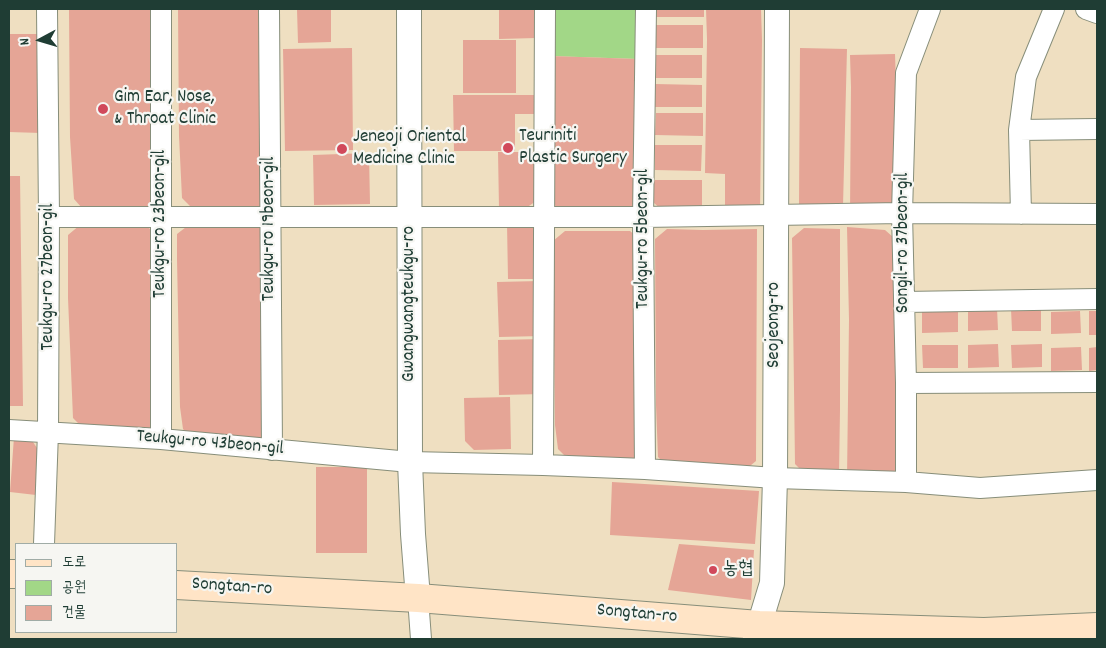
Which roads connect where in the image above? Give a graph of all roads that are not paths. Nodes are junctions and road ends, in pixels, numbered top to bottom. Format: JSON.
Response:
{"nodes":[{"id":1,"x":47,"y":9,"type":"edge"},
{"id":2,"x":161,"y":9,"type":"edge"},
{"id":3,"x":269,"y":9,"type":"edge"},
{"id":4,"x":409,"y":9,"type":"edge"},
{"id":5,"x":545,"y":9,"type":"edge"},
{"id":6,"x":646,"y":9,"type":"edge"},
{"id":7,"x":776,"y":9,"type":"edge"},
{"id":8,"x":930,"y":9,"type":"edge"},
{"id":9,"x":1054,"y":9,"type":"edge"},
{"id":10,"x":1086,"y":9,"type":"edge"},
{"id":11,"x":1097,"y":13,"type":"edge"},
{"id":12,"x":1097,"y":129,"type":"edge"},
{"id":13,"x":1019,"y":130,"type":"junction"},
{"id":14,"x":902,"y":214,"type":"junction"},
{"id":15,"x":1022,"y":214,"type":"junction"},
{"id":16,"x":1097,"y":214,"type":"edge"},
{"id":17,"x":160,"y":216,"type":"junction"},
{"id":18,"x":544,"y":216,"type":"junction"},
{"id":19,"x":776,"y":216,"type":"junction"},
{"id":20,"x":49,"y":217,"type":"junction"},
{"id":21,"x":643,"y":217,"type":"junction"},
{"id":22,"x":270,"y":218,"type":"junction"},
{"id":23,"x":410,"y":218,"type":"junction"},
{"id":24,"x":1097,"y":299,"type":"edge"},
{"id":25,"x":904,"y":302,"type":"junction"},
{"id":26,"x":1097,"y":382,"type":"edge"},
{"id":27,"x":906,"y":383,"type":"junction"},
{"id":28,"x":9,"y":430,"type":"edge"},
{"id":29,"x":48,"y":432,"type":"junction"},
{"id":30,"x":162,"y":439,"type":"junction"},
{"id":31,"x":272,"y":450,"type":"junction"},
{"id":32,"x":410,"y":462,"type":"junction"},
{"id":33,"x":544,"y":465,"type":"junction"},
{"id":34,"x":646,"y":469,"type":"junction"},
{"id":35,"x":774,"y":478,"type":"junction"},
{"id":36,"x":1097,"y":480,"type":"edge"},
{"id":37,"x":906,"y":482,"type":"junction"},
{"id":38,"x":44,"y":543,"type":"edge"},
{"id":39,"x":178,"y":584,"type":"edge"},
{"id":40,"x":418,"y":598,"type":"junction"},
{"id":41,"x":1097,"y":627,"type":"edge"},
{"id":42,"x":757,"y":632,"type":"edge"},
{"id":43,"x":421,"y":639,"type":"edge"}],
"edges":[{"from":1,"to":20,"type":"street","name":"Teukgu-ro 27beon-gil"},
{"from":2,"to":17,"type":"street","name":"Teukgu-ro 23beon-gil"},
{"from":3,"to":22,"type":"street","name":"Teukgu-ro 19beon-gil"},
{"from":4,"to":23,"type":"street","name":"Gwangwangteukgu-ro"},
{"from":5,"to":18,"type":"street"},
{"from":6,"to":21,"type":"street","name":"Teukgu-ro 5beon-gil"},
{"from":7,"to":19,"type":"street","name":"Seojeong-ro"},
{"from":8,"to":14,"type":"street","name":"Songil-ro 37beon-gil"},
{"from":9,"to":13,"type":"street"},
{"from":10,"to":11,"type":"street"},
{"from":12,"to":13,"type":"street"},
{"from":13,"to":15,"type":"street"},
{"from":14,"to":15,"type":"street"},
{"from":14,"to":19,"type":"street"},
{"from":14,"to":25,"type":"street","name":"Songil-ro 37beon-gil"},
{"from":15,"to":16,"type":"street"},
{"from":17,"to":20,"type":"street"},
{"from":17,"to":22,"type":"street"},
{"from":17,"to":30,"type":"street","name":"Teukgu-ro 23beon-gil"},
{"from":18,"to":21,"type":"street"},
{"from":18,"to":23,"type":"street"},
{"from":18,"to":33,"type":"street"},
{"from":19,"to":21,"type":"street"},
{"from":19,"to":35,"type":"street","name":"Seojeong-ro"},
{"from":20,"to":29,"type":"street","name":"Teukgu-ro 27beon-gil"},
{"from":21,"to":34,"type":"street","name":"Teukgu-ro 5beon-gil"},
{"from":22,"to":23,"type":"street"},
{"from":22,"to":31,"type":"street","name":"Teukgu-ro 19beon-gil"},
{"from":23,"to":32,"type":"street","name":"Gwangwangteukgu-ro"},
{"from":24,"to":25,"type":"street"},
{"from":25,"to":27,"type":"street","name":"Songil-ro 37beon-gil"},
{"from":26,"to":27,"type":"street"},
{"from":27,"to":37,"type":"street","name":"Songil-ro 37beon-gil"},
{"from":28,"to":29,"type":"street","name":"Teukgu-ro 43beon-gil"},
{"from":29,"to":30,"type":"street","name":"Teukgu-ro 43beon-gil"},
{"from":29,"to":38,"type":"street","name":"Teukgu-ro 27beon-gil"},
{"from":30,"to":31,"type":"street","name":"Teukgu-ro 43beon-gil"},
{"from":31,"to":32,"type":"street","name":"Teukgu-ro 43beon-gil"},
{"from":32,"to":33,"type":"street"},
{"from":32,"to":40,"type":"street","name":"Gwangwangteukgu-ro"},
{"from":33,"to":34,"type":"street"},
{"from":34,"to":35,"type":"street"},
{"from":35,"to":37,"type":"street"},
{"from":35,"to":42,"type":"street","name":"Seojeong-ro"},
{"from":36,"to":37,"type":"street"},
{"from":39,"to":40,"type":"main road","name":"Songtan-ro"},
{"from":40,"to":42,"type":"main road","name":"Songtan-ro"},
{"from":40,"to":43,"type":"street"},
{"from":41,"to":42,"type":"main road","name":"Songtan-ro"}]}
